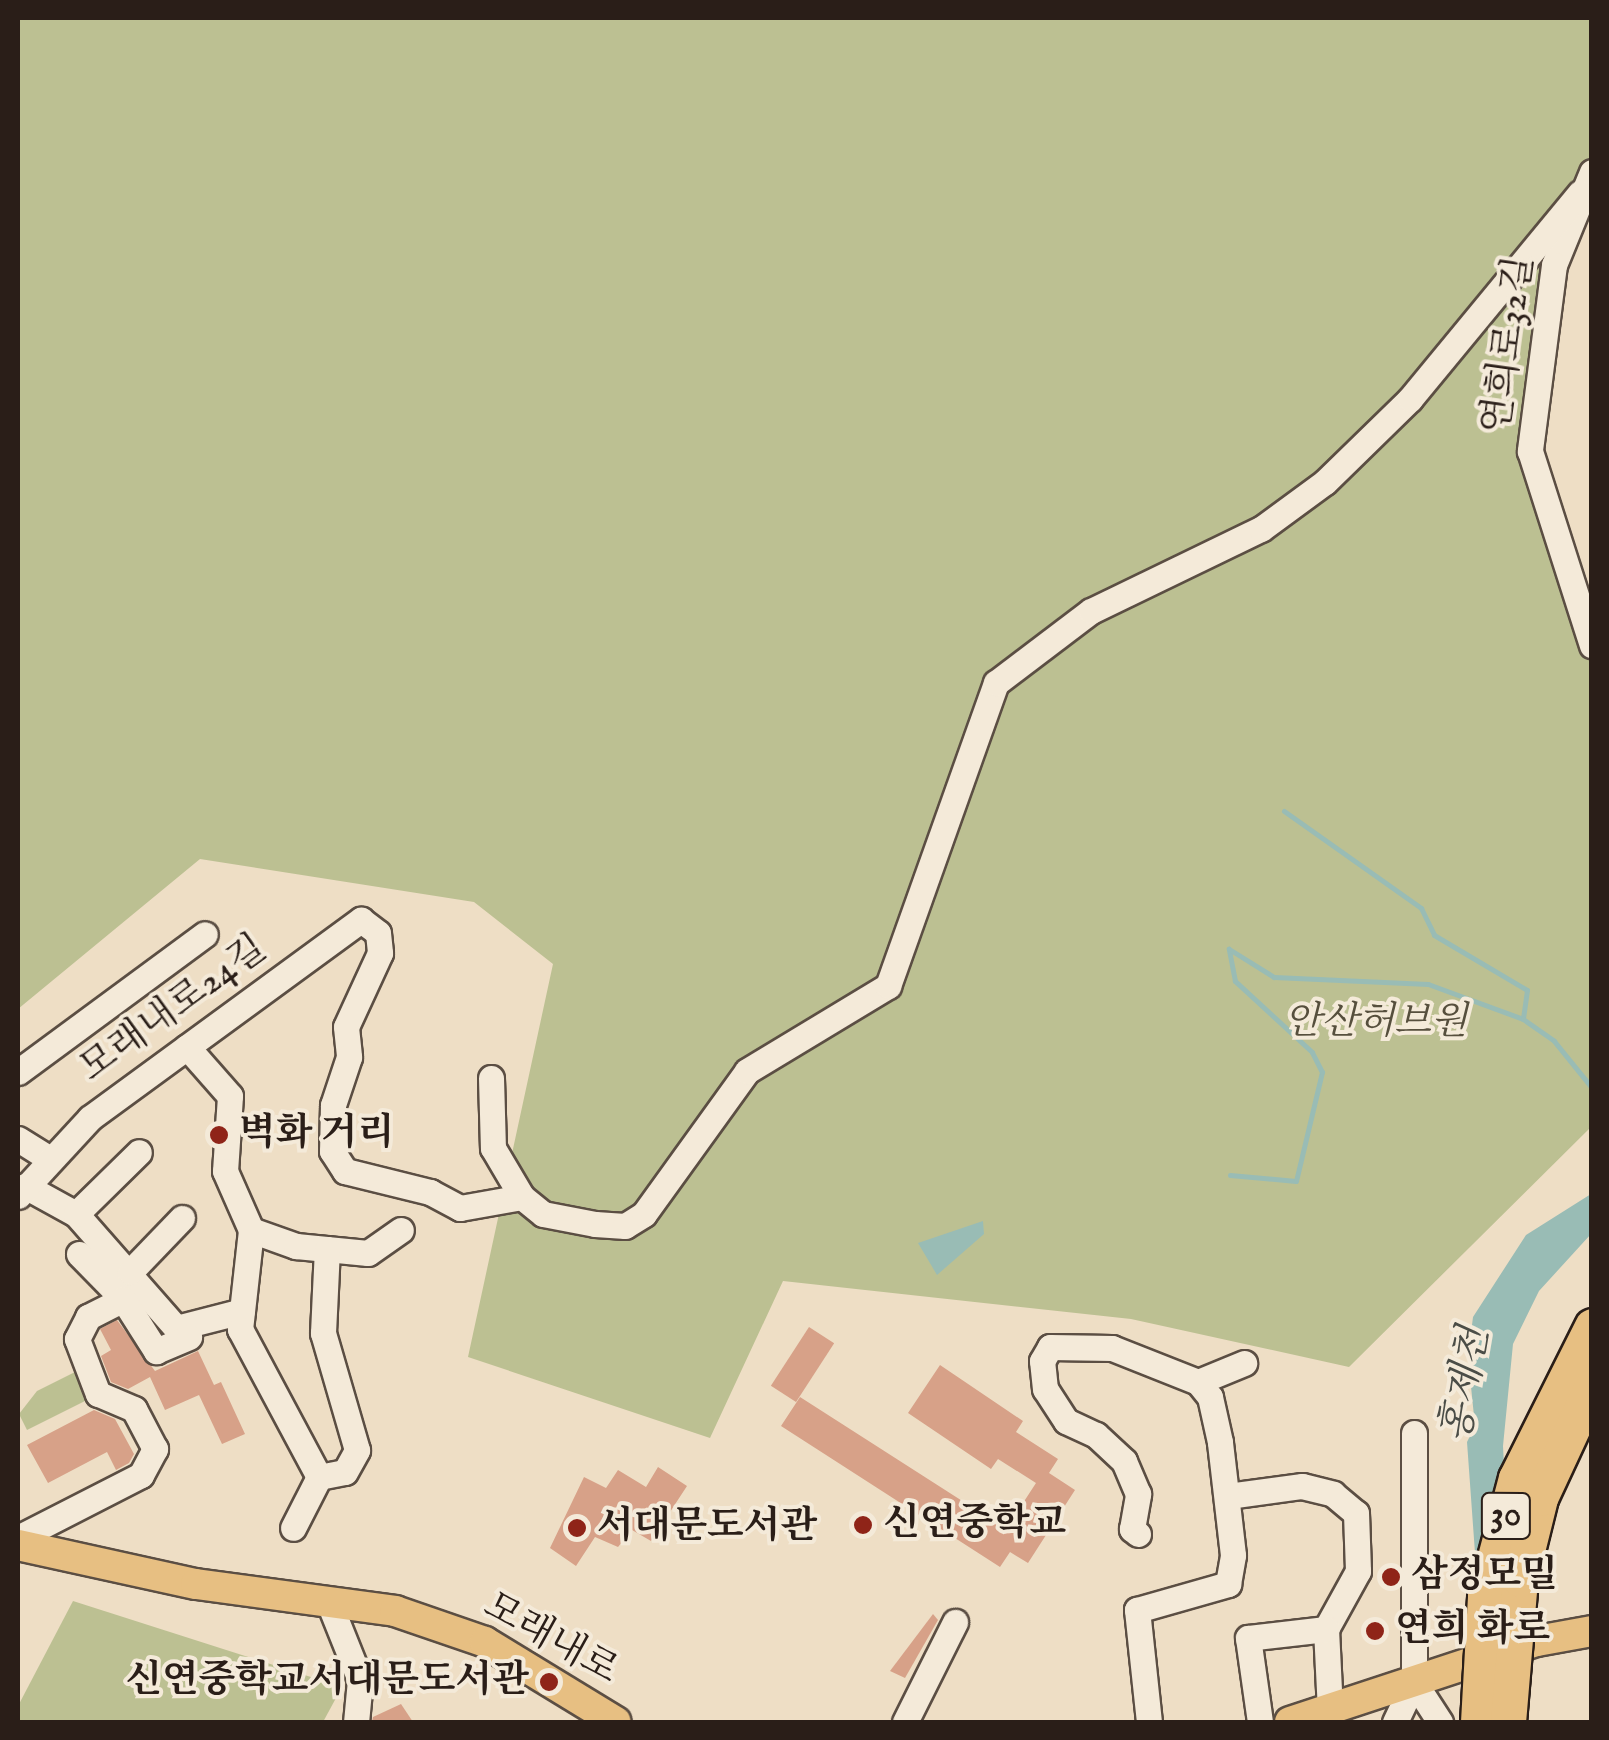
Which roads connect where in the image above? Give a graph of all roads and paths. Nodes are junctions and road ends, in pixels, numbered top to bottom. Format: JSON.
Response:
{"nodes":[{"id":1,"x":1588,"y":188,"type":"edge"},
{"id":2,"x":1592,"y":645,"type":"edge"},
{"id":3,"x":205,"y":934,"type":"dead end"},
{"id":4,"x":187,"y":1048,"type":"junction"},
{"id":5,"x":18,"y":1072,"type":"edge"},
{"id":6,"x":490,"y":1078,"type":"dead end"},
{"id":7,"x":18,"y":1139,"type":"edge"},
{"id":8,"x":139,"y":1152,"type":"dead end"},
{"id":9,"x":49,"y":1158,"type":"junction"},
{"id":10,"x":21,"y":1191,"type":"edge"},
{"id":11,"x":522,"y":1196,"type":"junction"},
{"id":12,"x":76,"y":1214,"type":"junction"},
{"id":13,"x":182,"y":1218,"type":"dead end"},
{"id":14,"x":251,"y":1230,"type":"junction"},
{"id":15,"x":401,"y":1230,"type":"dead end"},
{"id":16,"x":328,"y":1249,"type":"junction"},
{"id":17,"x":78,"y":1254,"type":"dead end"},
{"id":18,"x":130,"y":1272,"type":"junction"},
{"id":19,"x":123,"y":1299,"type":"junction"},
{"id":20,"x":242,"y":1311,"type":"junction"},
{"id":21,"x":1592,"y":1326,"type":"edge"},
{"id":22,"x":189,"y":1338,"type":"dead end"},
{"id":23,"x":1244,"y":1363,"type":"dead end"},
{"id":24,"x":1198,"y":1382,"type":"junction"},
{"id":25,"x":1592,"y":1386,"type":"edge"},
{"id":26,"x":1414,"y":1433,"type":"dead end"},
{"id":27,"x":319,"y":1476,"type":"junction"},
{"id":28,"x":1228,"y":1496,"type":"junction"},
{"id":29,"x":294,"y":1528,"type":"dead end"},
{"id":30,"x":1138,"y":1534,"type":"dead end"},
{"id":31,"x":18,"y":1542,"type":"edge"},
{"id":32,"x":328,"y":1600,"type":"junction"},
{"id":33,"x":955,"y":1622,"type":"dead end"},
{"id":34,"x":1326,"y":1629,"type":"junction"},
{"id":35,"x":1592,"y":1631,"type":"edge"},
{"id":36,"x":1414,"y":1682,"type":"junction"},
{"id":37,"x":1330,"y":1710,"type":"junction"},
{"id":38,"x":585,"y":1717,"type":"edge"},
{"id":39,"x":356,"y":1722,"type":"edge"},
{"id":40,"x":616,"y":1722,"type":"edge"},
{"id":41,"x":905,"y":1722,"type":"edge"},
{"id":42,"x":1149,"y":1722,"type":"edge"},
{"id":43,"x":1260,"y":1722,"type":"edge"},
{"id":44,"x":1290,"y":1722,"type":"edge"},
{"id":45,"x":1395,"y":1722,"type":"edge"},
{"id":46,"x":1440,"y":1722,"type":"edge"},
{"id":47,"x":1478,"y":1722,"type":"edge"},
{"id":48,"x":1508,"y":1722,"type":"edge"}],
"edges":[{"from":1,"to":2,"type":"street","name":"연희로32길"},
{"from":1,"to":11,"type":"street"},
{"from":3,"to":5,"type":"street"},
{"from":4,"to":9,"type":"street","name":"모래내로24길"},
{"from":4,"to":11,"type":"street","name":"모래내로24길"},
{"from":4,"to":14,"type":"street"},
{"from":6,"to":11,"type":"street"},
{"from":7,"to":9,"type":"street"},
{"from":8,"to":12,"type":"street"},
{"from":9,"to":10,"type":"street","name":"모래내로24길"},
{"from":10,"to":12,"type":"street","name":"모래내로24길"},
{"from":12,"to":18,"type":"street","name":"모래내로24길"},
{"from":13,"to":18,"type":"street"},
{"from":14,"to":16,"type":"street"},
{"from":14,"to":20,"type":"street"},
{"from":15,"to":16,"type":"street"},
{"from":16,"to":27,"type":"street"},
{"from":17,"to":19,"type":"street"},
{"from":18,"to":20,"type":"street","name":"모래내로24길"},
{"from":19,"to":22,"type":"street"},
{"from":19,"to":31,"type":"street"},
{"from":20,"to":27,"type":"street"},
{"from":21,"to":47,"type":"highway","number":"30","bridge":true},
{"from":23,"to":24,"type":"street"},
{"from":24,"to":28,"type":"street"},
{"from":24,"to":30,"type":"street"},
{"from":25,"to":48,"type":"highway","number":"30","bridge":true},
{"from":26,"to":36,"type":"street"},
{"from":27,"to":29,"type":"street"},
{"from":28,"to":34,"type":"street"},
{"from":28,"to":42,"type":"street"},
{"from":31,"to":32,"type":"main road","name":"모래내로"},
{"from":32,"to":38,"type":"main road","name":"모래내로"},
{"from":32,"to":39,"type":"street"},
{"from":33,"to":41,"type":"street"},
{"from":34,"to":37,"type":"street"},
{"from":34,"to":43,"type":"street"},
{"from":35,"to":36,"type":"main road","bridge":true},
{"from":36,"to":37,"type":"main road"},
{"from":36,"to":45,"type":"street"},
{"from":36,"to":46,"type":"street"},
{"from":37,"to":44,"type":"main road"},
{"from":38,"to":40,"type":"main road","name":"모래내로"}]}
